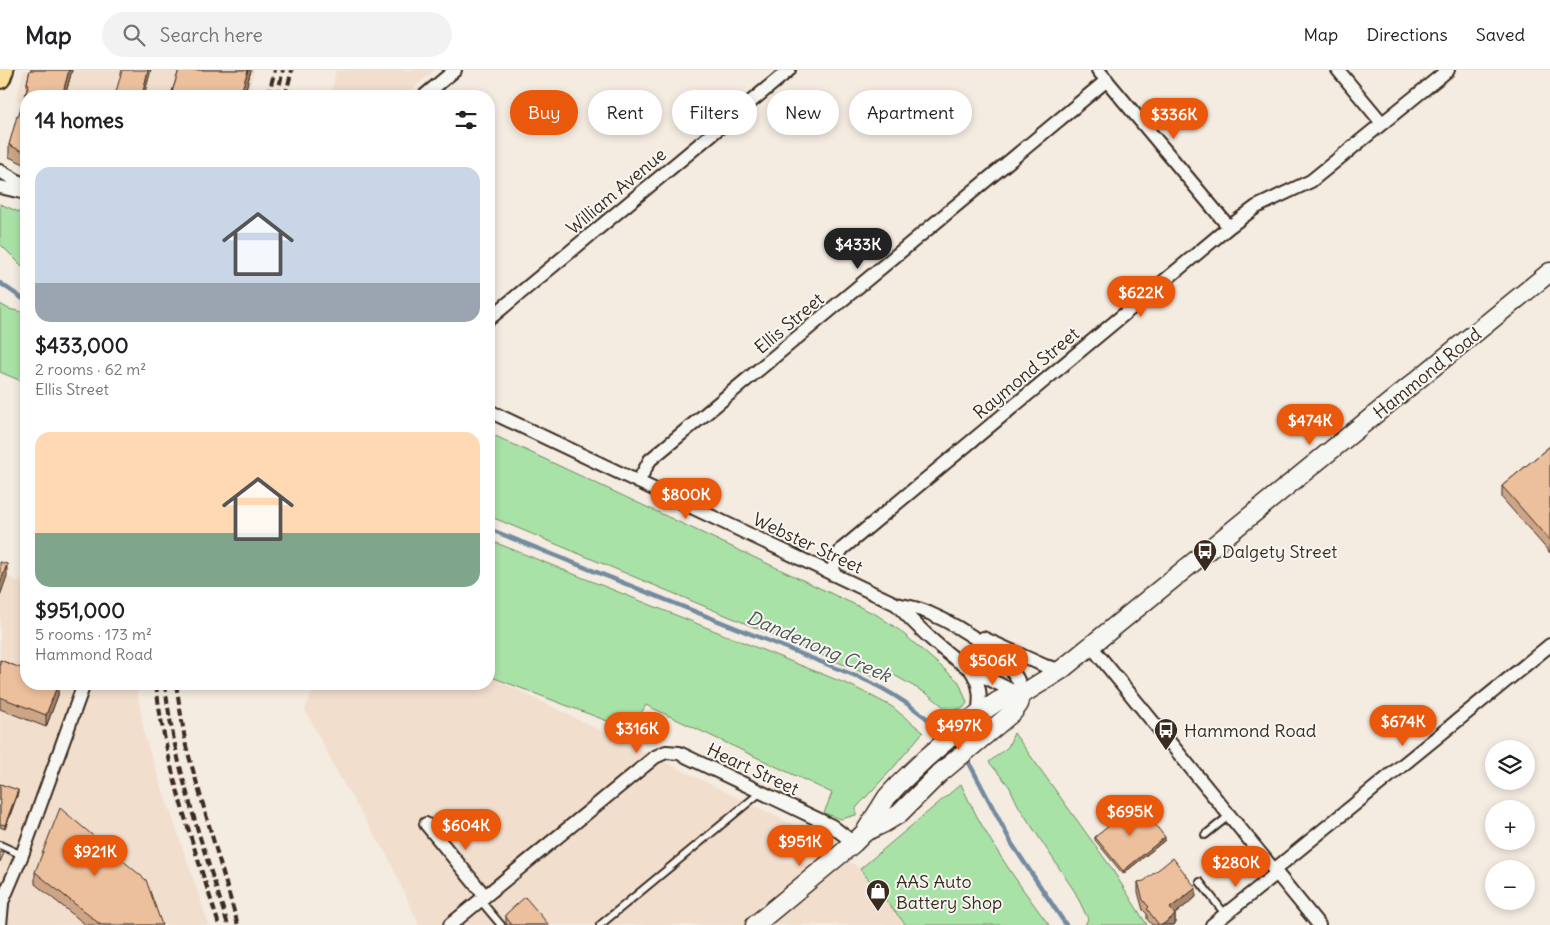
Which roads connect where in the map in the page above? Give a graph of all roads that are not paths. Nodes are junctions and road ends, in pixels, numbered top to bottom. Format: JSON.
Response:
{"nodes":[{"id":1,"x":2,"y":70,"type":"edge"},
{"id":2,"x":455,"y":70,"type":"edge"},
{"id":3,"x":789,"y":70,"type":"edge"},
{"id":4,"x":1098,"y":70,"type":"edge"},
{"id":5,"x":1338,"y":70,"type":"edge"},
{"id":6,"x":1448,"y":70,"type":"edge"},
{"id":7,"x":0,"y":78,"type":"edge"},
{"id":8,"x":1107,"y":80,"type":"junction"},
{"id":9,"x":431,"y":90,"type":"edge"},
{"id":10,"x":1382,"y":123,"type":"junction"},
{"id":11,"x":0,"y":171,"type":"edge"},
{"id":12,"x":20,"y":183,"type":"edge"},
{"id":13,"x":0,"y":187,"type":"edge"},
{"id":14,"x":20,"y":192,"type":"edge"},
{"id":15,"x":1229,"y":227,"type":"junction"},
{"id":16,"x":1550,"y":272,"type":"edge"},
{"id":17,"x":495,"y":314,"type":"edge"},
{"id":18,"x":495,"y":415,"type":"edge"},
{"id":19,"x":638,"y":482,"type":"junction"},
{"id":20,"x":832,"y":574,"type":"junction"},
{"id":21,"x":896,"y":604,"type":"junction"},
{"id":22,"x":964,"y":631,"type":"junction"},
{"id":23,"x":1091,"y":646,"type":"junction"},
{"id":24,"x":1550,"y":646,"type":"edge"},
{"id":25,"x":968,"y":667,"type":"junction"},
{"id":26,"x":1061,"y":670,"type":"junction"},
{"id":27,"x":82,"y":690,"type":"edge"},
{"id":28,"x":1021,"y":695,"type":"junction"},
{"id":29,"x":976,"y":716,"type":"junction"},
{"id":30,"x":761,"y":792,"type":"junction"},
{"id":31,"x":1230,"y":815,"type":"junction"},
{"id":32,"x":426,"y":824,"type":"dead end"},
{"id":33,"x":1205,"y":835,"type":"dead end"},
{"id":34,"x":860,"y":838,"type":"junction"},
{"id":35,"x":0,"y":845,"type":"edge"},
{"id":36,"x":22,"y":855,"type":"junction"},
{"id":37,"x":1275,"y":872,"type":"junction"},
{"id":38,"x":1200,"y":882,"type":"dead end"},
{"id":39,"x":483,"y":898,"type":"junction"},
{"id":40,"x":1,"y":906,"type":"edge"},
{"id":41,"x":1226,"y":914,"type":"junction"},
{"id":42,"x":0,"y":925,"type":"edge"},
{"id":43,"x":450,"y":925,"type":"edge"},
{"id":44,"x":501,"y":925,"type":"edge"},
{"id":45,"x":600,"y":925,"type":"edge"},
{"id":46,"x":755,"y":925,"type":"edge"},
{"id":47,"x":1212,"y":925,"type":"edge"},
{"id":48,"x":1319,"y":925,"type":"edge"}],
"edges":[{"from":1,"to":7,"type":"highway"},
{"from":2,"to":9,"type":"street"},
{"from":3,"to":17,"type":"street","name":"William Avenue"},
{"from":4,"to":8,"type":"street"},
{"from":5,"to":10,"type":"street"},
{"from":6,"to":10,"type":"street","name":"Raymond Street"},
{"from":8,"to":15,"type":"street"},
{"from":8,"to":19,"type":"street","name":"Ellis Street"},
{"from":10,"to":15,"type":"street","name":"Raymond Street"},
{"from":11,"to":12,"type":"street"},
{"from":13,"to":14,"type":"street"},
{"from":15,"to":20,"type":"street","name":"Raymond Street"},
{"from":16,"to":23,"type":"main road","name":"Hammond Road"},
{"from":18,"to":19,"type":"street","name":"Webster Street"},
{"from":19,"to":20,"type":"street","name":"Webster Street"},
{"from":20,"to":21,"type":"street","name":"Webster Street"},
{"from":21,"to":22,"type":"street","name":"Webster Street"},
{"from":21,"to":25,"type":"street","name":"Webster Street"},
{"from":22,"to":26,"type":"street","name":"Webster Street"},
{"from":22,"to":28,"type":"street","name":"Webster Street"},
{"from":23,"to":26,"type":"main road","name":"Hammond Road"},
{"from":23,"to":31,"type":"street"},
{"from":24,"to":37,"type":"street"},
{"from":25,"to":28,"type":"street","name":"Webster Street"},
{"from":25,"to":29,"type":"street","name":"Webster Street"},
{"from":26,"to":28,"type":"main road","name":"Hammond Road"},
{"from":27,"to":36,"type":"street"},
{"from":28,"to":29,"type":"main road","name":"Hammond Road"},
{"from":28,"to":34,"type":"main road","name":"Hammond Road"},
{"from":29,"to":34,"type":"main road","name":"Hammond Road"},
{"from":30,"to":34,"type":"street","name":"Heart Street"},
{"from":30,"to":39,"type":"street","name":"Heart Street"},
{"from":30,"to":45,"type":"lane"},
{"from":31,"to":33,"type":"lane"},
{"from":31,"to":37,"type":"street"},
{"from":32,"to":39,"type":"street"},
{"from":34,"to":46,"type":"main road","name":"Hammond Road"},
{"from":35,"to":36,"type":"lane"},
{"from":36,"to":40,"type":"street"},
{"from":37,"to":41,"type":"street"},
{"from":37,"to":48,"type":"street"},
{"from":38,"to":41,"type":"lane"},
{"from":39,"to":43,"type":"street","name":"Heart Street"},
{"from":39,"to":44,"type":"lane"},
{"from":40,"to":42,"type":"street"},
{"from":41,"to":47,"type":"street"}]}
